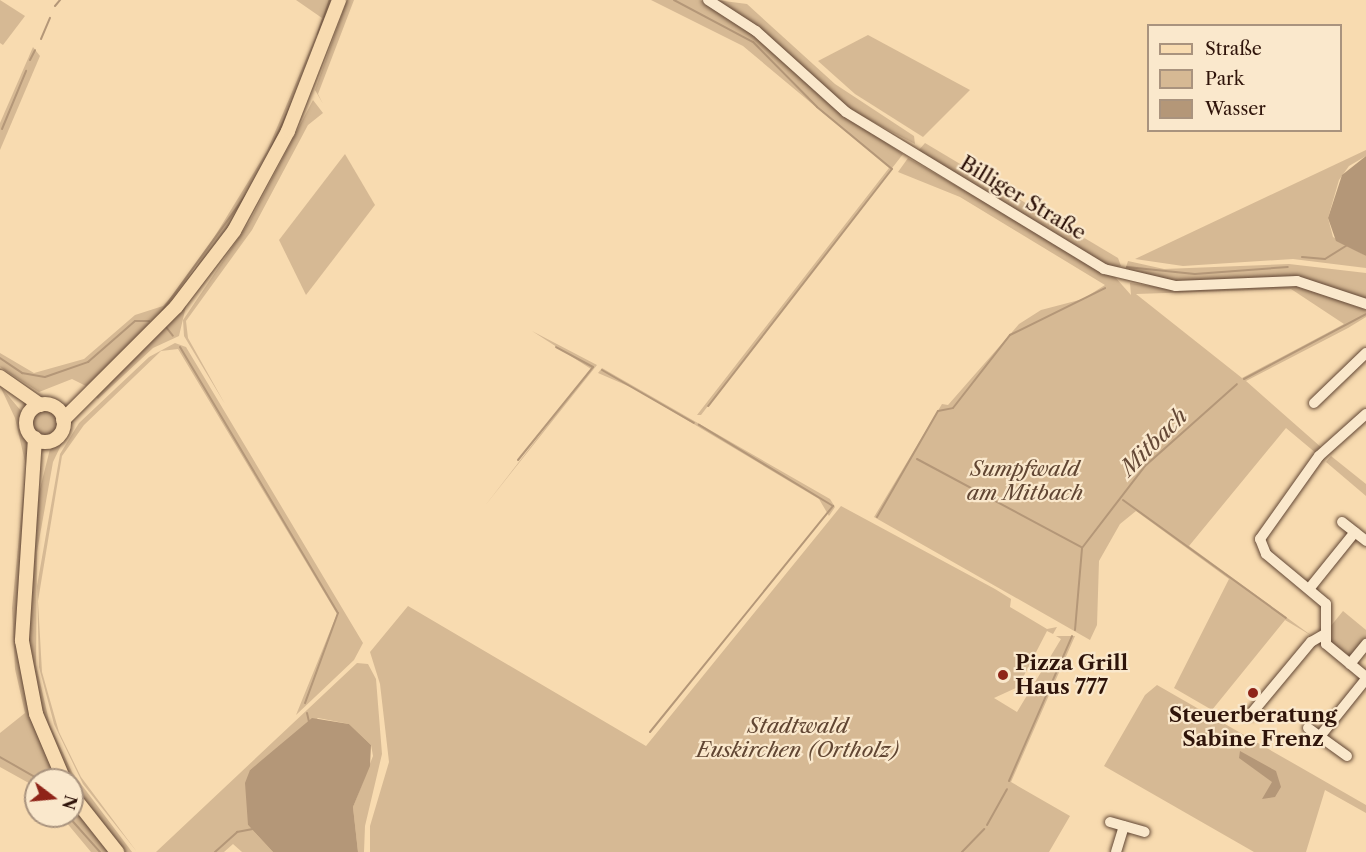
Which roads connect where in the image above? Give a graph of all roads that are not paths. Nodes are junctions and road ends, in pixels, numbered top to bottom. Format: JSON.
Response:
{"nodes":[{"id":1,"x":339,"y":0,"type":"edge"},
{"id":2,"x":708,"y":0,"type":"edge"},
{"id":3,"x":1366,"y":304,"type":"edge"},
{"id":4,"x":1366,"y":353,"type":"edge"},
{"id":5,"x":113,"y":370,"type":"junction"},
{"id":6,"x":0,"y":377,"type":"edge"},
{"id":7,"x":0,"y":383,"type":"edge"},
{"id":8,"x":1314,"y":403,"type":"dead end"},
{"id":9,"x":47,"y":406,"type":"junction"},
{"id":10,"x":1366,"y":414,"type":"edge"},
{"id":11,"x":28,"y":417,"type":"junction"},
{"id":12,"x":63,"y":420,"type":"junction"},
{"id":13,"x":35,"y":438,"type":"junction"},
{"id":14,"x":50,"y":441,"type":"junction"},
{"id":15,"x":32,"y":515,"type":"junction"},
{"id":16,"x":1342,"y":522,"type":"dead end"},
{"id":17,"x":1355,"y":532,"type":"junction"},
{"id":18,"x":1366,"y":541,"type":"edge"},
{"id":19,"x":1309,"y":589,"type":"junction"},
{"id":20,"x":1323,"y":635,"type":"junction"},
{"id":21,"x":1366,"y":644,"type":"edge"},
{"id":22,"x":1350,"y":664,"type":"junction"},
{"id":23,"x":1366,"y":678,"type":"edge"},
{"id":24,"x":1251,"y":714,"type":"dead end"},
{"id":25,"x":1308,"y":728,"type":"dead end"},
{"id":26,"x":1321,"y":735,"type":"junction"},
{"id":27,"x":1347,"y":756,"type":"dead end"},
{"id":28,"x":59,"y":768,"type":"edge"},
{"id":29,"x":84,"y":810,"type":"edge"},
{"id":30,"x":1110,"y":822,"type":"dead end"},
{"id":31,"x":1124,"y":826,"type":"junction"},
{"id":32,"x":1145,"y":832,"type":"dead end"},
{"id":33,"x":117,"y":852,"type":"edge"},
{"id":34,"x":1116,"y":852,"type":"edge"}],
"edges":[{"from":1,"to":5,"type":"main road"},
{"from":2,"to":3,"type":"street","name":"Billiger Straße"},
{"from":4,"to":8,"type":"street"},
{"from":5,"to":9,"type":"main road"},
{"from":5,"to":12,"type":"main road"},
{"from":6,"to":9,"type":"main road"},
{"from":7,"to":11,"type":"main road"},
{"from":9,"to":11,"type":"main road"},
{"from":9,"to":12,"type":"main road"},
{"from":10,"to":19,"type":"street"},
{"from":11,"to":13,"type":"main road"},
{"from":12,"to":14,"type":"main road"},
{"from":13,"to":14,"type":"main road"},
{"from":13,"to":15,"type":"main road"},
{"from":14,"to":15,"type":"main road"},
{"from":15,"to":28,"type":"main road"},
{"from":16,"to":17,"type":"street"},
{"from":17,"to":18,"type":"street"},
{"from":17,"to":19,"type":"street"},
{"from":19,"to":20,"type":"street"},
{"from":20,"to":22,"type":"street"},
{"from":20,"to":24,"type":"street"},
{"from":21,"to":22,"type":"street"},
{"from":22,"to":23,"type":"street"},
{"from":23,"to":26,"type":"street"},
{"from":25,"to":26,"type":"street"},
{"from":26,"to":27,"type":"street"},
{"from":29,"to":33,"type":"main road"},
{"from":30,"to":31,"type":"street"},
{"from":31,"to":32,"type":"street"},
{"from":31,"to":34,"type":"street"}]}
